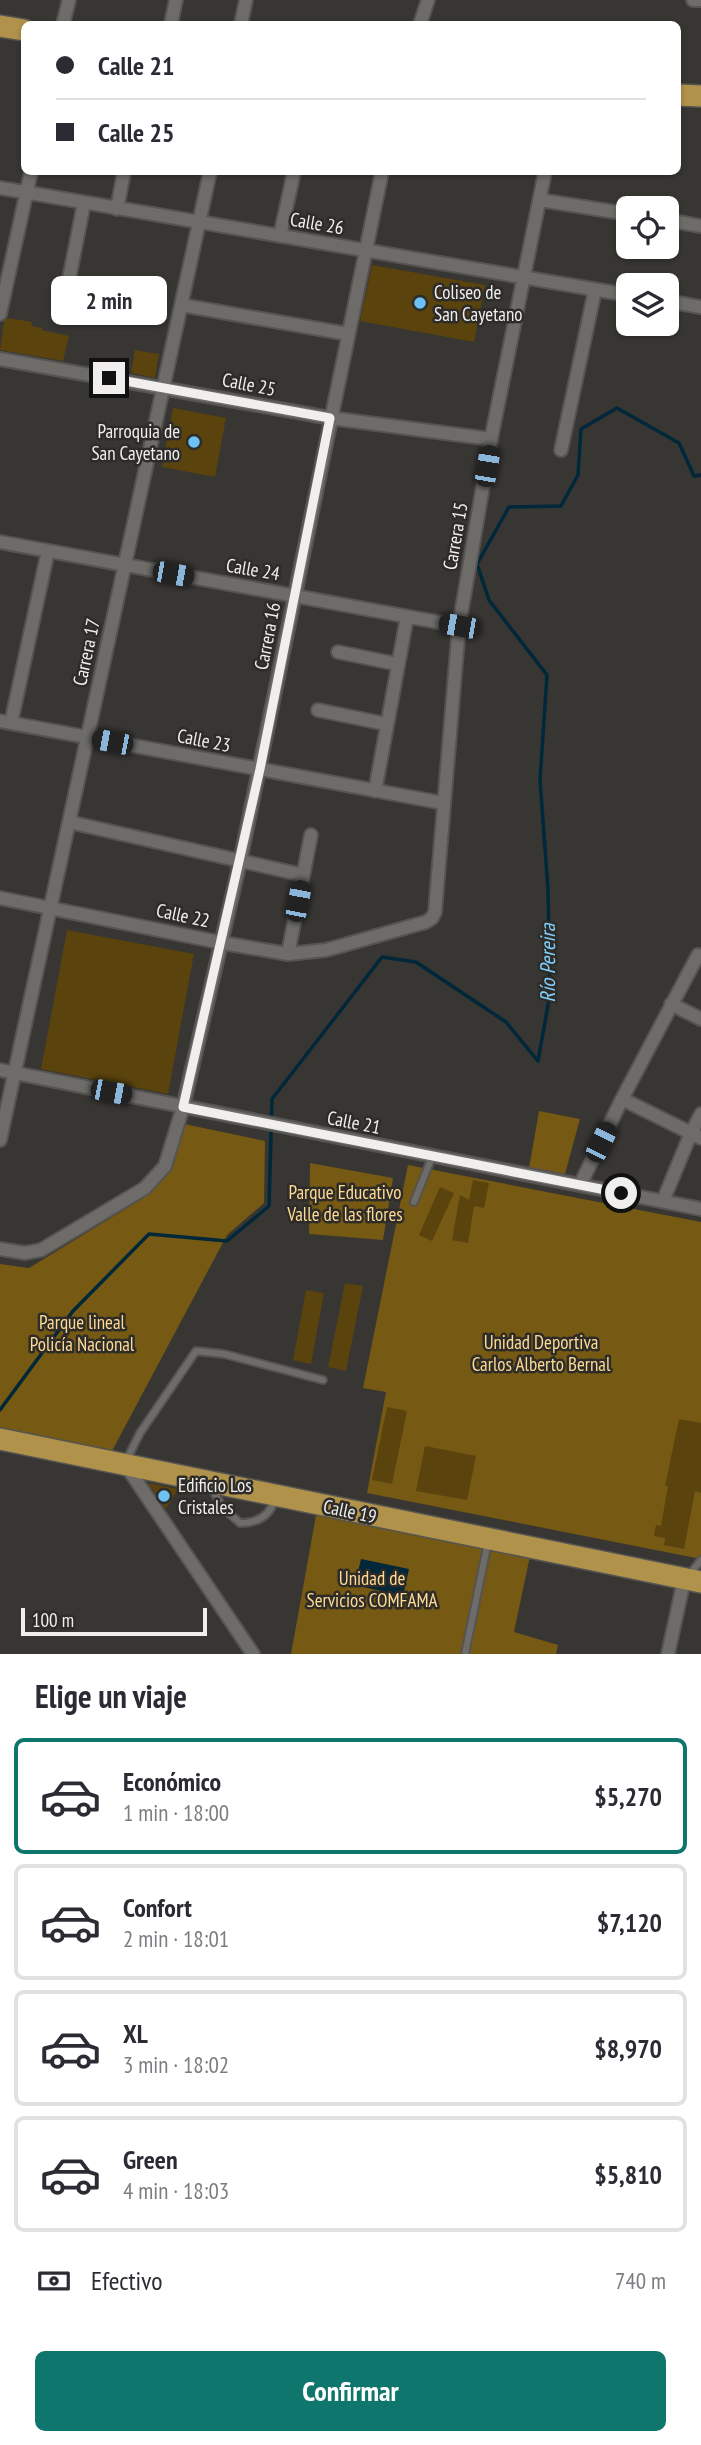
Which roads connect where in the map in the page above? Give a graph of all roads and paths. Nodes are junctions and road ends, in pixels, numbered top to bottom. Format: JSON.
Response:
{"nodes":[{"id":1,"x":69,"y":0,"type":"edge"},
{"id":2,"x":176,"y":0,"type":"edge"},
{"id":3,"x":246,"y":0,"type":"edge"},
{"id":4,"x":428,"y":0,"type":"edge"},
{"id":5,"x":693,"y":0,"type":"edge"},
{"id":6,"x":701,"y":0,"type":"edge"},
{"id":7,"x":64,"y":21,"type":"edge"},
{"id":8,"x":172,"y":21,"type":"edge"},
{"id":9,"x":242,"y":21,"type":"edge"},
{"id":10,"x":421,"y":21,"type":"edge"},
{"id":11,"x":0,"y":26,"type":"edge"},
{"id":12,"x":21,"y":30,"type":"edge"},
{"id":13,"x":681,"y":95,"type":"edge"},
{"id":14,"x":701,"y":96,"type":"edge"},
{"id":15,"x":30,"y":175,"type":"edge"},
{"id":16,"x":123,"y":175,"type":"edge"},
{"id":17,"x":208,"y":175,"type":"edge"},
{"id":18,"x":293,"y":175,"type":"edge"},
{"id":19,"x":381,"y":175,"type":"edge"},
{"id":20,"x":544,"y":175,"type":"edge"},
{"id":21,"x":0,"y":188,"type":"edge"},
{"id":22,"x":26,"y":192,"type":"junction"},
{"id":23,"x":540,"y":200,"type":"junction"},
{"id":24,"x":84,"y":203,"type":"junction"},
{"id":25,"x":117,"y":209,"type":"junction"},
{"id":26,"x":616,"y":212,"type":"edge"},
{"id":27,"x":199,"y":222,"type":"junction"},
{"id":28,"x":679,"y":222,"type":"edge"},
{"id":29,"x":701,"y":226,"type":"edge"},
{"id":30,"x":280,"y":236,"type":"junction"},
{"id":31,"x":365,"y":251,"type":"junction"},
{"id":32,"x":523,"y":279,"type":"junction"},
{"id":33,"x":595,"y":290,"type":"junction"},
{"id":34,"x":616,"y":293,"type":"edge"},
{"id":35,"x":679,"y":303,"type":"edge"},
{"id":36,"x":181,"y":305,"type":"junction"},
{"id":37,"x":701,"y":307,"type":"edge"},
{"id":38,"x":0,"y":314,"type":"edge"},
{"id":39,"x":62,"y":315,"type":"dead end"},
{"id":40,"x":348,"y":334,"type":"junction"},
{"id":41,"x":0,"y":359,"type":"edge"},
{"id":42,"x":163,"y":387,"type":"junction"},
{"id":43,"x":330,"y":418,"type":"junction"},
{"id":44,"x":491,"y":439,"type":"junction"},
{"id":45,"x":561,"y":450,"type":"dead end"},
{"id":46,"x":0,"y":542,"type":"edge"},
{"id":47,"x":48,"y":551,"type":"junction"},
{"id":48,"x":124,"y":565,"type":"junction"},
{"id":49,"x":294,"y":596,"type":"junction"},
{"id":50,"x":407,"y":617,"type":"junction"},
{"id":51,"x":459,"y":626,"type":"junction"},
{"id":52,"x":338,"y":652,"type":"dead end"},
{"id":53,"x":397,"y":664,"type":"junction"},
{"id":54,"x":318,"y":710,"type":"dead end"},
{"id":55,"x":6,"y":722,"type":"edge"},
{"id":56,"x":386,"y":724,"type":"junction"},
{"id":57,"x":87,"y":737,"type":"junction"},
{"id":58,"x":260,"y":769,"type":"junction"},
{"id":59,"x":375,"y":791,"type":"junction"},
{"id":60,"x":443,"y":803,"type":"junction"},
{"id":61,"x":69,"y":822,"type":"junction"},
{"id":62,"x":311,"y":835,"type":"dead end"},
{"id":63,"x":240,"y":862,"type":"junction"},
{"id":64,"x":303,"y":875,"type":"junction"},
{"id":65,"x":0,"y":898,"type":"edge"},
{"id":66,"x":50,"y":908,"type":"junction"},
{"id":67,"x":435,"y":912,"type":"joint"},
{"id":68,"x":222,"y":943,"type":"junction"},
{"id":69,"x":700,"y":953,"type":"edge"},
{"id":70,"x":288,"y":954,"type":"junction"},
{"id":71,"x":671,"y":1004,"type":"junction"},
{"id":72,"x":701,"y":1019,"type":"edge"},
{"id":73,"x":0,"y":1070,"type":"edge"},
{"id":74,"x":15,"y":1073,"type":"junction"},
{"id":75,"x":622,"y":1099,"type":"junction"},
{"id":76,"x":183,"y":1107,"type":"junction"},
{"id":77,"x":701,"y":1114,"type":"edge"},
{"id":78,"x":696,"y":1135,"type":"edge"},
{"id":79,"x":0,"y":1140,"type":"edge"},
{"id":80,"x":432,"y":1157,"type":"junction"},
{"id":81,"x":580,"y":1185,"type":"junction"},
{"id":82,"x":663,"y":1201,"type":"junction"},
{"id":83,"x":414,"y":1202,"type":"dead end"},
{"id":84,"x":701,"y":1209,"type":"edge"},
{"id":85,"x":0,"y":1249,"type":"edge"},
{"id":86,"x":323,"y":1380,"type":"dead end"},
{"id":87,"x":0,"y":1439,"type":"edge"},
{"id":88,"x":125,"y":1464,"type":"junction"},
{"id":89,"x":209,"y":1482,"type":"junction"},
{"id":90,"x":276,"y":1496,"type":"junction"},
{"id":91,"x":488,"y":1540,"type":"junction"},
{"id":92,"x":701,"y":1560,"type":"edge"},
{"id":93,"x":693,"y":1581,"type":"edge"},
{"id":94,"x":253,"y":1654,"type":"edge"},
{"id":95,"x":465,"y":1654,"type":"edge"},
{"id":96,"x":668,"y":1654,"type":"edge"}],
"edges":[{"from":1,"to":7,"type":"street"},
{"from":2,"to":8,"type":"street"},
{"from":3,"to":9,"type":"street"},
{"from":4,"to":10,"type":"street"},
{"from":5,"to":6,"type":"street"},
{"from":11,"to":12,"type":"main road"},
{"from":13,"to":14,"type":"main road"},
{"from":15,"to":22,"type":"street"},
{"from":16,"to":25,"type":"street"},
{"from":17,"to":27,"type":"street","name":"Carrera 17"},
{"from":18,"to":30,"type":"street"},
{"from":19,"to":31,"type":"street","name":"Carrera 16"},
{"from":20,"to":23,"type":"street","name":"Carrera 15"},
{"from":21,"to":22,"type":"street","name":"Calle 26"},
{"from":22,"to":24,"type":"street","name":"Calle 26"},
{"from":22,"to":38,"type":"street"},
{"from":23,"to":26,"type":"street"},
{"from":23,"to":32,"type":"street","name":"Carrera 15"},
{"from":24,"to":25,"type":"street","name":"Calle 26"},
{"from":24,"to":39,"type":"street"},
{"from":25,"to":27,"type":"street","name":"Calle 26"},
{"from":27,"to":30,"type":"street","name":"Calle 26"},
{"from":27,"to":36,"type":"street","name":"Carrera 17"},
{"from":28,"to":29,"type":"street"},
{"from":30,"to":31,"type":"street","name":"Calle 26"},
{"from":31,"to":32,"type":"street","name":"Calle 26"},
{"from":31,"to":40,"type":"street","name":"Carrera 16"},
{"from":32,"to":33,"type":"street","name":"Calle 26"},
{"from":32,"to":44,"type":"street","name":"Carrera 15"},
{"from":33,"to":34,"type":"street","name":"Calle 26"},
{"from":33,"to":45,"type":"street"},
{"from":35,"to":37,"type":"street"},
{"from":36,"to":40,"type":"street"},
{"from":36,"to":42,"type":"street","name":"Carrera 17"},
{"from":40,"to":43,"type":"street","name":"Carrera 16"},
{"from":41,"to":42,"type":"street","name":"Calle 25"},
{"from":42,"to":43,"type":"street","name":"Calle 25"},
{"from":42,"to":48,"type":"street","name":"Carrera 17"},
{"from":43,"to":44,"type":"street","name":"Calle 25"},
{"from":43,"to":49,"type":"street","name":"Carrera 16"},
{"from":44,"to":51,"type":"street","name":"Carrera 15"},
{"from":46,"to":47,"type":"street","name":"Calle 24"},
{"from":47,"to":48,"type":"street","name":"Calle 24"},
{"from":47,"to":55,"type":"street"},
{"from":48,"to":49,"type":"street","name":"Calle 24"},
{"from":48,"to":57,"type":"street","name":"Carrera 17"},
{"from":49,"to":50,"type":"street","name":"Calle 24"},
{"from":49,"to":58,"type":"street","name":"Carrera 16"},
{"from":50,"to":51,"type":"street","name":"Calle 24"},
{"from":50,"to":53,"type":"street"},
{"from":51,"to":60,"type":"street","name":"Carrera 15"},
{"from":52,"to":53,"type":"street"},
{"from":53,"to":56,"type":"street"},
{"from":54,"to":56,"type":"street"},
{"from":55,"to":57,"type":"street","name":"Calle 23"},
{"from":56,"to":59,"type":"street"},
{"from":57,"to":58,"type":"street","name":"Calle 23"},
{"from":57,"to":61,"type":"street","name":"Carrera 17"},
{"from":58,"to":59,"type":"street","name":"Calle 23"},
{"from":58,"to":63,"type":"street","name":"Carrera 16"},
{"from":59,"to":60,"type":"street","name":"Calle 23"},
{"from":60,"to":67,"type":"street","name":"Carrera 15"},
{"from":61,"to":63,"type":"street"},
{"from":61,"to":66,"type":"street","name":"Carrera 17"},
{"from":62,"to":64,"type":"street"},
{"from":63,"to":64,"type":"street"},
{"from":63,"to":68,"type":"street","name":"Carrera 16"},
{"from":64,"to":70,"type":"street"},
{"from":65,"to":66,"type":"street","name":"Calle 22"},
{"from":66,"to":68,"type":"street","name":"Calle 22"},
{"from":66,"to":74,"type":"street","name":"Carrera 17"},
{"from":67,"to":70,"type":"street","name":"Calle 22"},
{"from":68,"to":70,"type":"street","name":"Calle 22"},
{"from":68,"to":76,"type":"street","name":"Carrera 16"},
{"from":69,"to":71,"type":"street"},
{"from":71,"to":72,"type":"street"},
{"from":71,"to":75,"type":"street"},
{"from":73,"to":74,"type":"street","name":"Calle 21"},
{"from":74,"to":76,"type":"street","name":"Calle 21"},
{"from":74,"to":79,"type":"street","name":"Carrera 17"},
{"from":75,"to":78,"type":"street"},
{"from":75,"to":81,"type":"street"},
{"from":76,"to":80,"type":"street","name":"Calle 21"},
{"from":76,"to":85,"type":"street","name":"Carrera 16"},
{"from":77,"to":78,"type":"street"},
{"from":78,"to":82,"type":"street"},
{"from":80,"to":81,"type":"street","name":"Calle 21"},
{"from":80,"to":83,"type":"lane"},
{"from":81,"to":82,"type":"street","name":"Calle 21"},
{"from":82,"to":84,"type":"street","name":"Calle 21"},
{"from":86,"to":88,"type":"lane"},
{"from":87,"to":88,"type":"main road","name":"Calle 19"},
{"from":88,"to":89,"type":"main road","name":"Calle 19"},
{"from":88,"to":94,"type":"street"},
{"from":89,"to":90,"type":"main road","name":"Calle 19"},
{"from":89,"to":90,"type":"lane"},
{"from":90,"to":91,"type":"main road","name":"Calle 19"},
{"from":91,"to":93,"type":"main road","name":"Calle 19"},
{"from":91,"to":95,"type":"lane"},
{"from":92,"to":93,"type":"lane"},
{"from":93,"to":96,"type":"street"}]}
